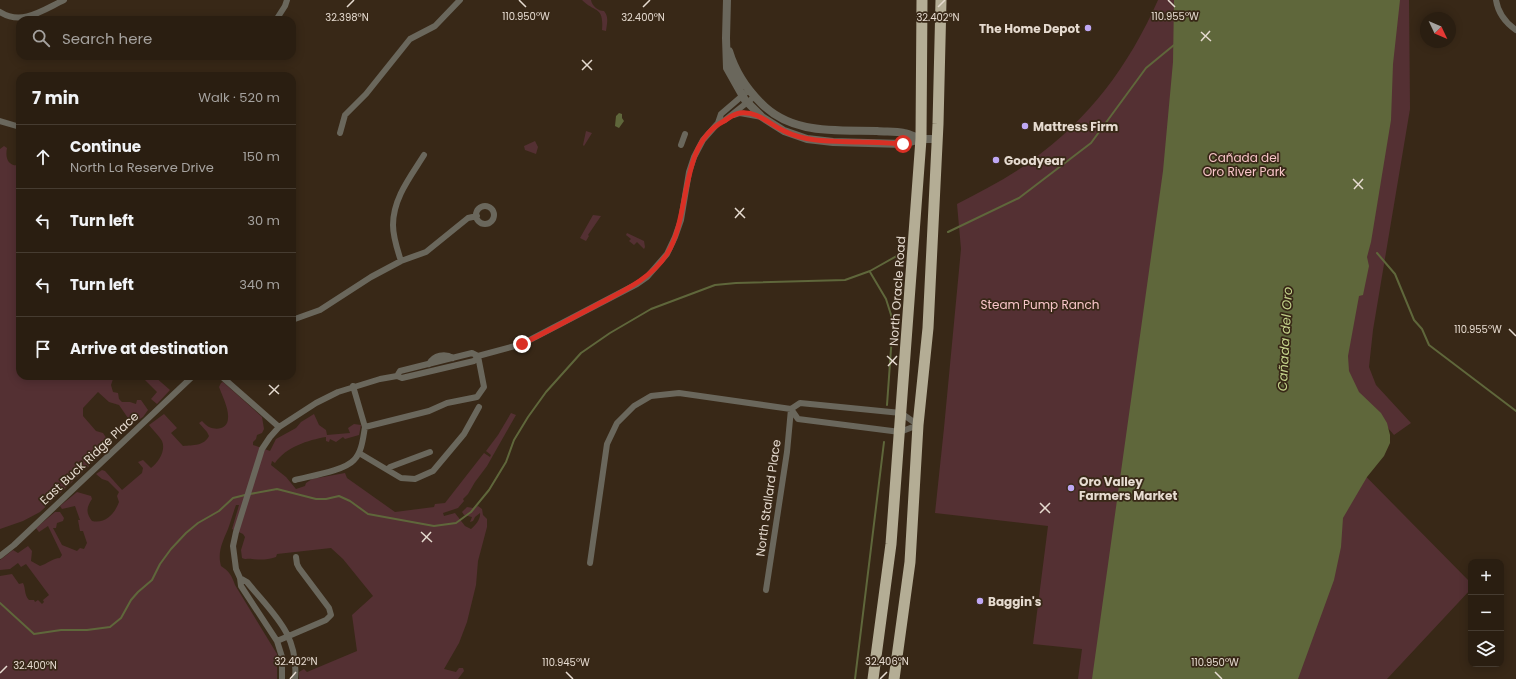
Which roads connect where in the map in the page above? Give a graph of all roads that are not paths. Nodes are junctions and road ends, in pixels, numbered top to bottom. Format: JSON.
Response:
{"nodes":[{"id":1,"x":64,"y":0,"type":"edge"},
{"id":2,"x":287,"y":0,"type":"edge"},
{"id":3,"x":460,"y":0,"type":"edge"},
{"id":4,"x":727,"y":0,"type":"edge"},
{"id":5,"x":922,"y":0,"type":"edge"},
{"id":6,"x":941,"y":0,"type":"edge"},
{"id":7,"x":1496,"y":0,"type":"edge"},
{"id":8,"x":0,"y":12,"type":"edge"},
{"id":9,"x":31,"y":16,"type":"edge"},
{"id":10,"x":279,"y":16,"type":"edge"},
{"id":11,"x":16,"y":18,"type":"edge"},
{"id":12,"x":1516,"y":30,"type":"edge"},
{"id":13,"x":748,"y":96,"type":"junction"},
{"id":14,"x":730,"y":116,"type":"junction"},
{"id":15,"x":762,"y":117,"type":"junction"},
{"id":16,"x":0,"y":121,"type":"edge"},
{"id":17,"x":718,"y":124,"type":"junction"},
{"id":18,"x":16,"y":126,"type":"edge"},
{"id":19,"x":340,"y":133,"type":"dead end"},
{"id":20,"x":685,"y":134,"type":"dead end"},
{"id":21,"x":921,"y":139,"type":"junction"},
{"id":22,"x":937,"y":139,"type":"junction"},
{"id":23,"x":681,"y":146,"type":"dead end"},
{"id":24,"x":424,"y":155,"type":"dead end"},
{"id":25,"x":477,"y":216,"type":"dead end"},
{"id":26,"x":401,"y":261,"type":"junction"},
{"id":27,"x":296,"y":319,"type":"edge"},
{"id":28,"x":478,"y":356,"type":"junction"},
{"id":29,"x":397,"y":376,"type":"junction"},
{"id":30,"x":189,"y":380,"type":"edge"},
{"id":31,"x":226,"y":380,"type":"edge"},
{"id":32,"x":353,"y":386,"type":"junction"},
{"id":33,"x":479,"y":407,"type":"dead end"},
{"id":34,"x":791,"y":409,"type":"junction"},
{"id":35,"x":901,"y":413,"type":"junction"},
{"id":36,"x":918,"y":425,"type":"junction"},
{"id":37,"x":279,"y":427,"type":"junction"},
{"id":38,"x":365,"y":427,"type":"junction"},
{"id":39,"x":900,"y":432,"type":"junction"},
{"id":40,"x":430,"y":452,"type":"dead end"},
{"id":41,"x":359,"y":453,"type":"junction"},
{"id":42,"x":388,"y":470,"type":"junction"},
{"id":43,"x":295,"y":480,"type":"dead end"},
{"id":44,"x":0,"y":556,"type":"edge"},
{"id":45,"x":296,"y":557,"type":"dead end"},
{"id":46,"x":590,"y":563,"type":"dead end"},
{"id":47,"x":240,"y":578,"type":"junction"},
{"id":48,"x":766,"y":590,"type":"dead end"},
{"id":49,"x":288,"y":636,"type":"junction"},
{"id":50,"x":277,"y":641,"type":"junction"},
{"id":51,"x":282,"y":679,"type":"edge"},
{"id":52,"x":295,"y":679,"type":"edge"},
{"id":53,"x":874,"y":679,"type":"edge"},
{"id":54,"x":894,"y":679,"type":"edge"}],
"edges":[{"from":1,"to":9,"type":"street"},
{"from":2,"to":10,"type":"street"},
{"from":3,"to":19,"type":"street"},
{"from":4,"to":13,"type":"street"},
{"from":5,"to":21,"type":"highway","name":"North Oracle Road"},
{"from":6,"to":22,"type":"highway"},
{"from":7,"to":12,"type":"street"},
{"from":8,"to":11,"type":"street"},
{"from":13,"to":14,"type":"street"},
{"from":13,"to":15,"type":"street"},
{"from":13,"to":17,"type":"street"},
{"from":13,"to":21,"type":"street"},
{"from":14,"to":15,"type":"street"},
{"from":14,"to":17,"type":"street"},
{"from":15,"to":21,"type":"street"},
{"from":16,"to":18,"type":"street"},
{"from":17,"to":28,"type":"street"},
{"from":20,"to":23,"type":"street"},
{"from":21,"to":22,"type":"street"},
{"from":21,"to":35,"type":"highway","name":"North Oracle Road"},
{"from":22,"to":36,"type":"highway"},
{"from":24,"to":26,"type":"street"},
{"from":25,"to":26,"type":"street"},
{"from":26,"to":27,"type":"street"},
{"from":28,"to":29,"type":"street"},
{"from":28,"to":29,"type":"street"},
{"from":28,"to":38,"type":"street"},
{"from":29,"to":32,"type":"street"},
{"from":30,"to":44,"type":"street","name":"East Buck Ridge Place"},
{"from":31,"to":37,"type":"street"},
{"from":32,"to":37,"type":"street"},
{"from":32,"to":38,"type":"street"},
{"from":33,"to":42,"type":"street"},
{"from":34,"to":35,"type":"street"},
{"from":34,"to":39,"type":"street"},
{"from":34,"to":46,"type":"street"},
{"from":34,"to":48,"type":"street","name":"North Stallard Place"},
{"from":35,"to":36,"type":"street"},
{"from":35,"to":39,"type":"highway","name":"North Oracle Road"},
{"from":36,"to":39,"type":"street"},
{"from":36,"to":54,"type":"highway"},
{"from":37,"to":47,"type":"street"},
{"from":38,"to":41,"type":"street"},
{"from":39,"to":53,"type":"highway","name":"North Oracle Road"},
{"from":40,"to":42,"type":"street"},
{"from":41,"to":42,"type":"street"},
{"from":41,"to":43,"type":"street"},
{"from":45,"to":49,"type":"street"},
{"from":47,"to":49,"type":"street"},
{"from":47,"to":50,"type":"street"},
{"from":49,"to":50,"type":"street"},
{"from":49,"to":52,"type":"street"},
{"from":50,"to":51,"type":"street"}]}
